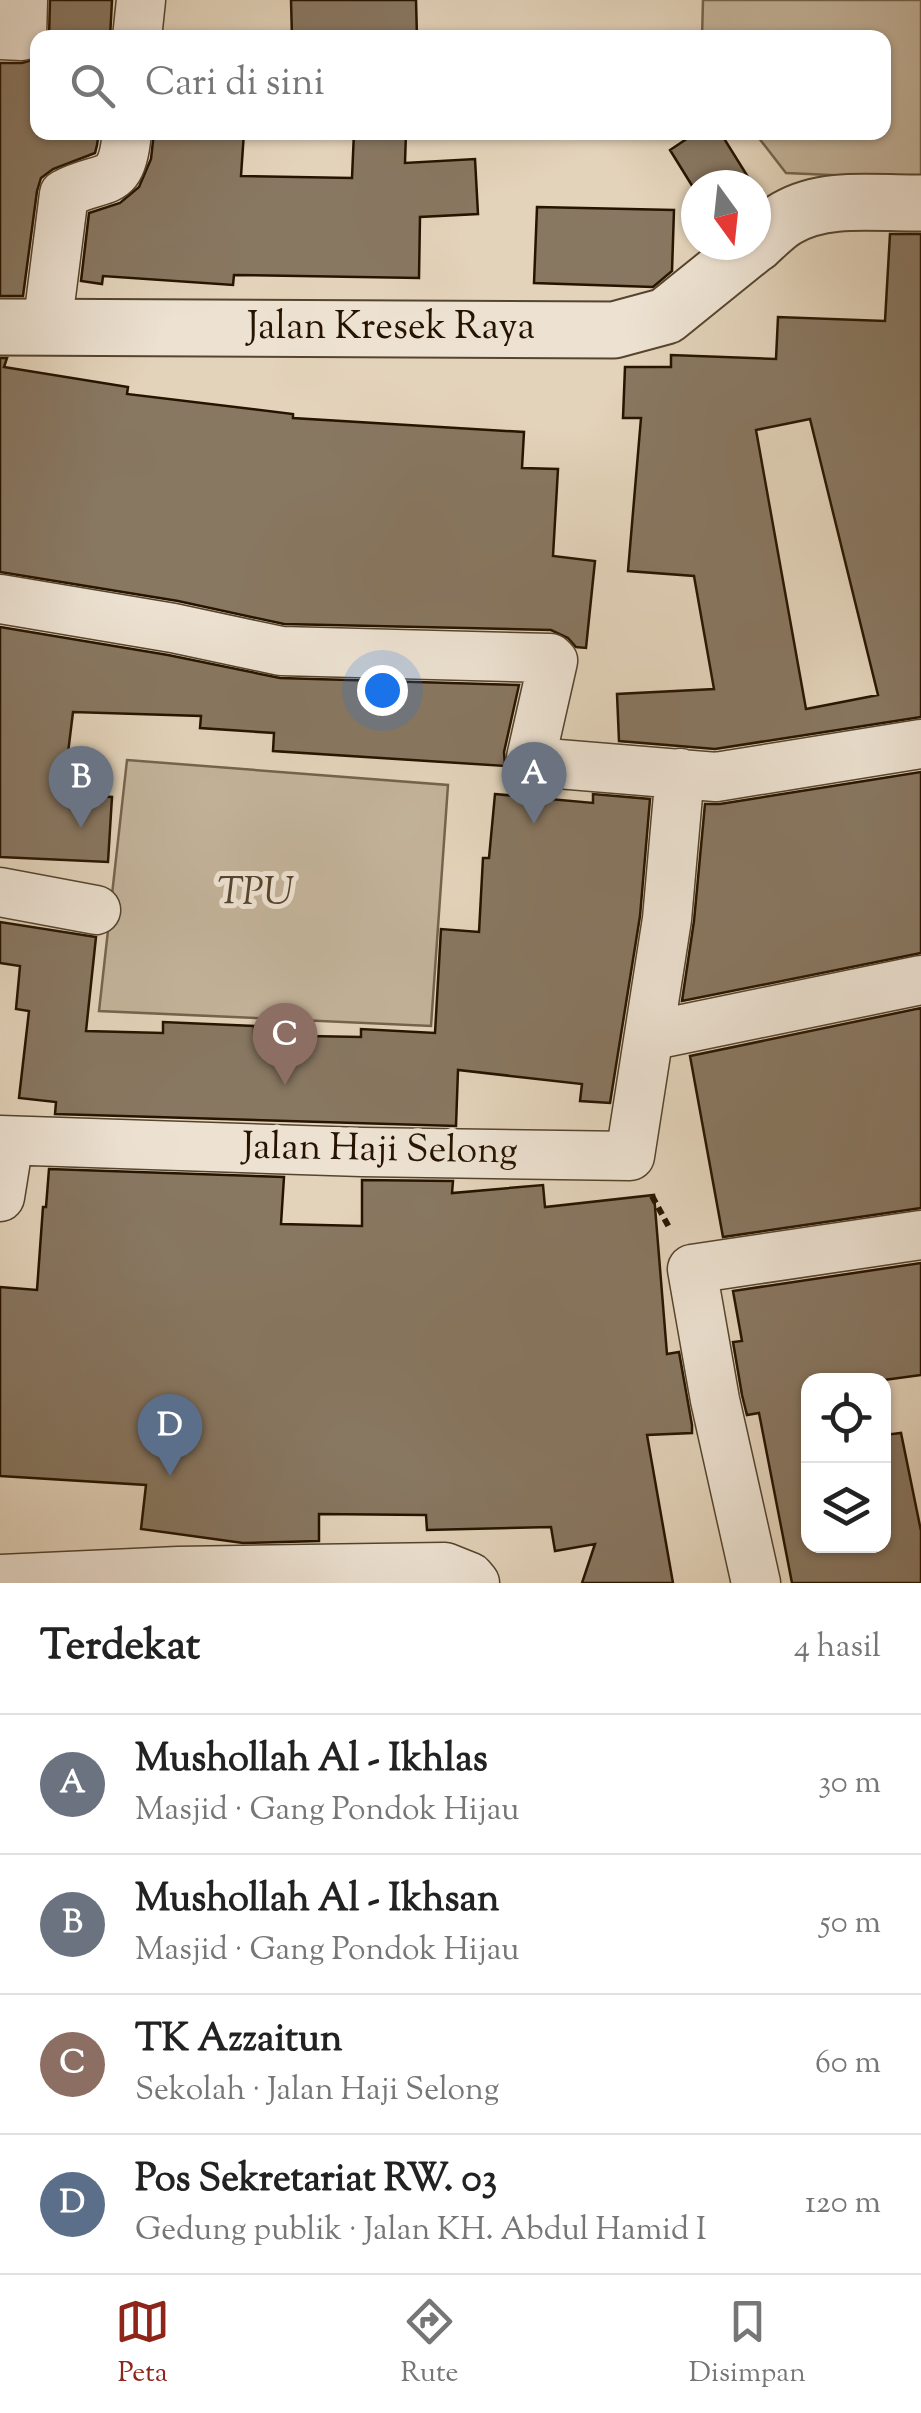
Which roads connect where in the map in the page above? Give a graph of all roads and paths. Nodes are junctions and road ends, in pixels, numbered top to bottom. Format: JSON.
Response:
{"nodes":[{"id":1,"x":23,"y":0,"type":"edge"},
{"id":2,"x":141,"y":0,"type":"edge"},
{"id":3,"x":138,"y":30,"type":"edge"},
{"id":4,"x":0,"y":35,"type":"edge"},
{"id":5,"x":126,"y":140,"type":"edge"},
{"id":6,"x":921,"y":204,"type":"edge"},
{"id":7,"x":771,"y":231,"type":"edge"},
{"id":8,"x":735,"y":260,"type":"edge"},
{"id":9,"x":24,"y":328,"type":"edge"},
{"id":10,"x":0,"y":599,"type":"edge"},
{"id":11,"x":921,"y":744,"type":"edge"},
{"id":12,"x":680,"y":773,"type":"junction"},
{"id":13,"x":0,"y":892,"type":"edge"},
{"id":14,"x":96,"y":910,"type":"dead end"},
{"id":15,"x":921,"y":980,"type":"edge"},
{"id":16,"x":648,"y":1036,"type":"junction"},
{"id":17,"x":4,"y":1140,"type":"edge"},
{"id":18,"x":630,"y":1156,"type":"junction"},
{"id":19,"x":0,"y":1197,"type":"edge"},
{"id":20,"x":921,"y":1235,"type":"edge"},
{"id":21,"x":692,"y":1269,"type":"junction"},
{"id":22,"x":178,"y":1577,"type":"edge"},
{"id":23,"x":0,"y":1579,"type":"edge"},
{"id":24,"x":475,"y":1583,"type":"edge"},
{"id":25,"x":756,"y":1583,"type":"edge"}],
"edges":[{"from":1,"to":4,"type":"street"},
{"from":2,"to":3,"type":"street"},
{"from":5,"to":9,"type":"street"},
{"from":6,"to":7,"type":"street","name":"Jalan Kresek Raya"},
{"from":8,"to":9,"type":"street","name":"Jalan Kresek Raya"},
{"from":10,"to":12,"type":"street"},
{"from":11,"to":12,"type":"street"},
{"from":12,"to":16,"type":"street"},
{"from":13,"to":14,"type":"street"},
{"from":15,"to":16,"type":"street"},
{"from":16,"to":18,"type":"street"},
{"from":17,"to":18,"type":"street","name":"Jalan Haji Selong"},
{"from":17,"to":19,"type":"street"},
{"from":18,"to":21,"type":"path"},
{"from":20,"to":21,"type":"street"},
{"from":21,"to":25,"type":"street"},
{"from":22,"to":23,"type":"street"},
{"from":22,"to":24,"type":"street"}]}
